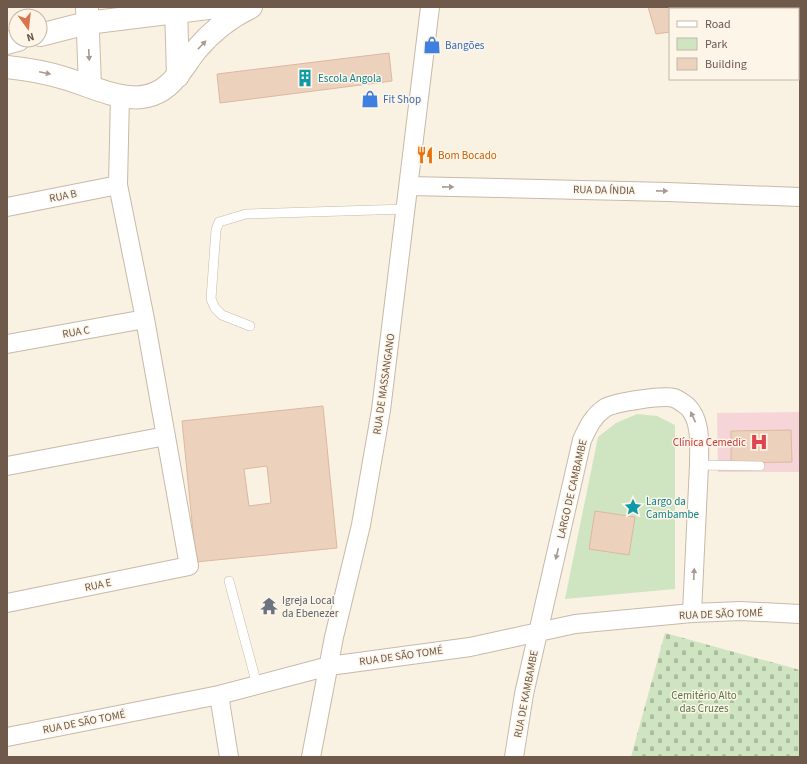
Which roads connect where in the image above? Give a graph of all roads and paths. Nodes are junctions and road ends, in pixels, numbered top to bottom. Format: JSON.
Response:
{"nodes":[{"id":1,"x":216,"y":7,"type":"edge"},
{"id":2,"x":251,"y":7,"type":"edge"},
{"id":3,"x":430,"y":7,"type":"edge"},
{"id":4,"x":176,"y":10,"type":"edge"},
{"id":5,"x":87,"y":15,"type":"edge"},
{"id":6,"x":48,"y":32,"type":"edge"},
{"id":7,"x":7,"y":67,"type":"edge"},
{"id":8,"x":178,"y":76,"type":"junction"},
{"id":9,"x":90,"y":86,"type":"junction"},
{"id":10,"x":120,"y":96,"type":"junction"},
{"id":11,"x":118,"y":185,"type":"junction"},
{"id":12,"x":409,"y":186,"type":"junction"},
{"id":13,"x":800,"y":197,"type":"edge"},
{"id":14,"x":7,"y":207,"type":"edge"},
{"id":15,"x":407,"y":209,"type":"junction"},
{"id":16,"x":145,"y":320,"type":"junction"},
{"id":17,"x":250,"y":326,"type":"dead end"},
{"id":18,"x":7,"y":344,"type":"edge"},
{"id":19,"x":166,"y":436,"type":"junction"},
{"id":20,"x":699,"y":464,"type":"junction"},
{"id":21,"x":7,"y":466,"type":"edge"},
{"id":22,"x":760,"y":466,"type":"dead end"},
{"id":23,"x":229,"y":581,"type":"dead end"},
{"id":24,"x":7,"y":603,"type":"edge"},
{"id":25,"x":692,"y":613,"type":"junction"},
{"id":26,"x":800,"y":614,"type":"edge"},
{"id":27,"x":540,"y":631,"type":"junction"},
{"id":28,"x":328,"y":666,"type":"junction"},
{"id":29,"x":257,"y":685,"type":"junction"},
{"id":30,"x":219,"y":695,"type":"junction"},
{"id":31,"x":7,"y":737,"type":"edge"},
{"id":32,"x":229,"y":757,"type":"edge"},
{"id":33,"x":311,"y":757,"type":"edge"},
{"id":34,"x":514,"y":757,"type":"edge"}],
"edges":[{"from":1,"to":4,"type":"main road"},
{"from":8,"to":2,"type":"main road","one_way":true},
{"from":3,"to":12,"type":"street","name":"RUA DE MASSANGANO"},
{"from":4,"to":5,"type":"main road"},
{"from":4,"to":8,"type":"main road"},
{"from":5,"to":6,"type":"main road"},
{"from":5,"to":9,"type":"main road","one_way":true},
{"from":7,"to":9,"type":"main road","one_way":true},
{"from":8,"to":10,"type":"main road"},
{"from":9,"to":10,"type":"main road"},
{"from":10,"to":11,"type":"street"},
{"from":11,"to":14,"type":"street","name":"RUA B"},
{"from":11,"to":16,"type":"street"},
{"from":12,"to":13,"type":"street","name":"RUA DA ÍNDIA","one_way":true},
{"from":12,"to":15,"type":"street","name":"RUA DE MASSANGANO"},
{"from":15,"to":17,"type":"lane"},
{"from":15,"to":28,"type":"street","name":"RUA DE MASSANGANO"},
{"from":16,"to":18,"type":"street","name":"RUA C"},
{"from":16,"to":19,"type":"street"},
{"from":19,"to":21,"type":"street"},
{"from":19,"to":24,"type":"street","name":"RUA E"},
{"from":20,"to":22,"type":"lane"},
{"from":25,"to":20,"type":"street","name":"LARGO DE CAMBAMBE","one_way":true},
{"from":20,"to":27,"type":"street","name":"LARGO DE CAMBAMBE","one_way":true},
{"from":23,"to":29,"type":"lane"},
{"from":25,"to":26,"type":"street","name":"RUA DE SÃO TOMÉ"},
{"from":25,"to":27,"type":"street","name":"RUA DE SÃO TOMÉ"},
{"from":27,"to":28,"type":"street","name":"RUA DE SÃO TOMÉ"},
{"from":27,"to":34,"type":"street","name":"RUA DE KAMBAMBE"},
{"from":28,"to":29,"type":"street","name":"RUA DE SÃO TOMÉ"},
{"from":28,"to":33,"type":"street","name":"RUA DE MASSANGANO"},
{"from":29,"to":30,"type":"street","name":"RUA DE SÃO TOMÉ"},
{"from":30,"to":31,"type":"street","name":"RUA DE SÃO TOMÉ"},
{"from":30,"to":32,"type":"street"}]}
